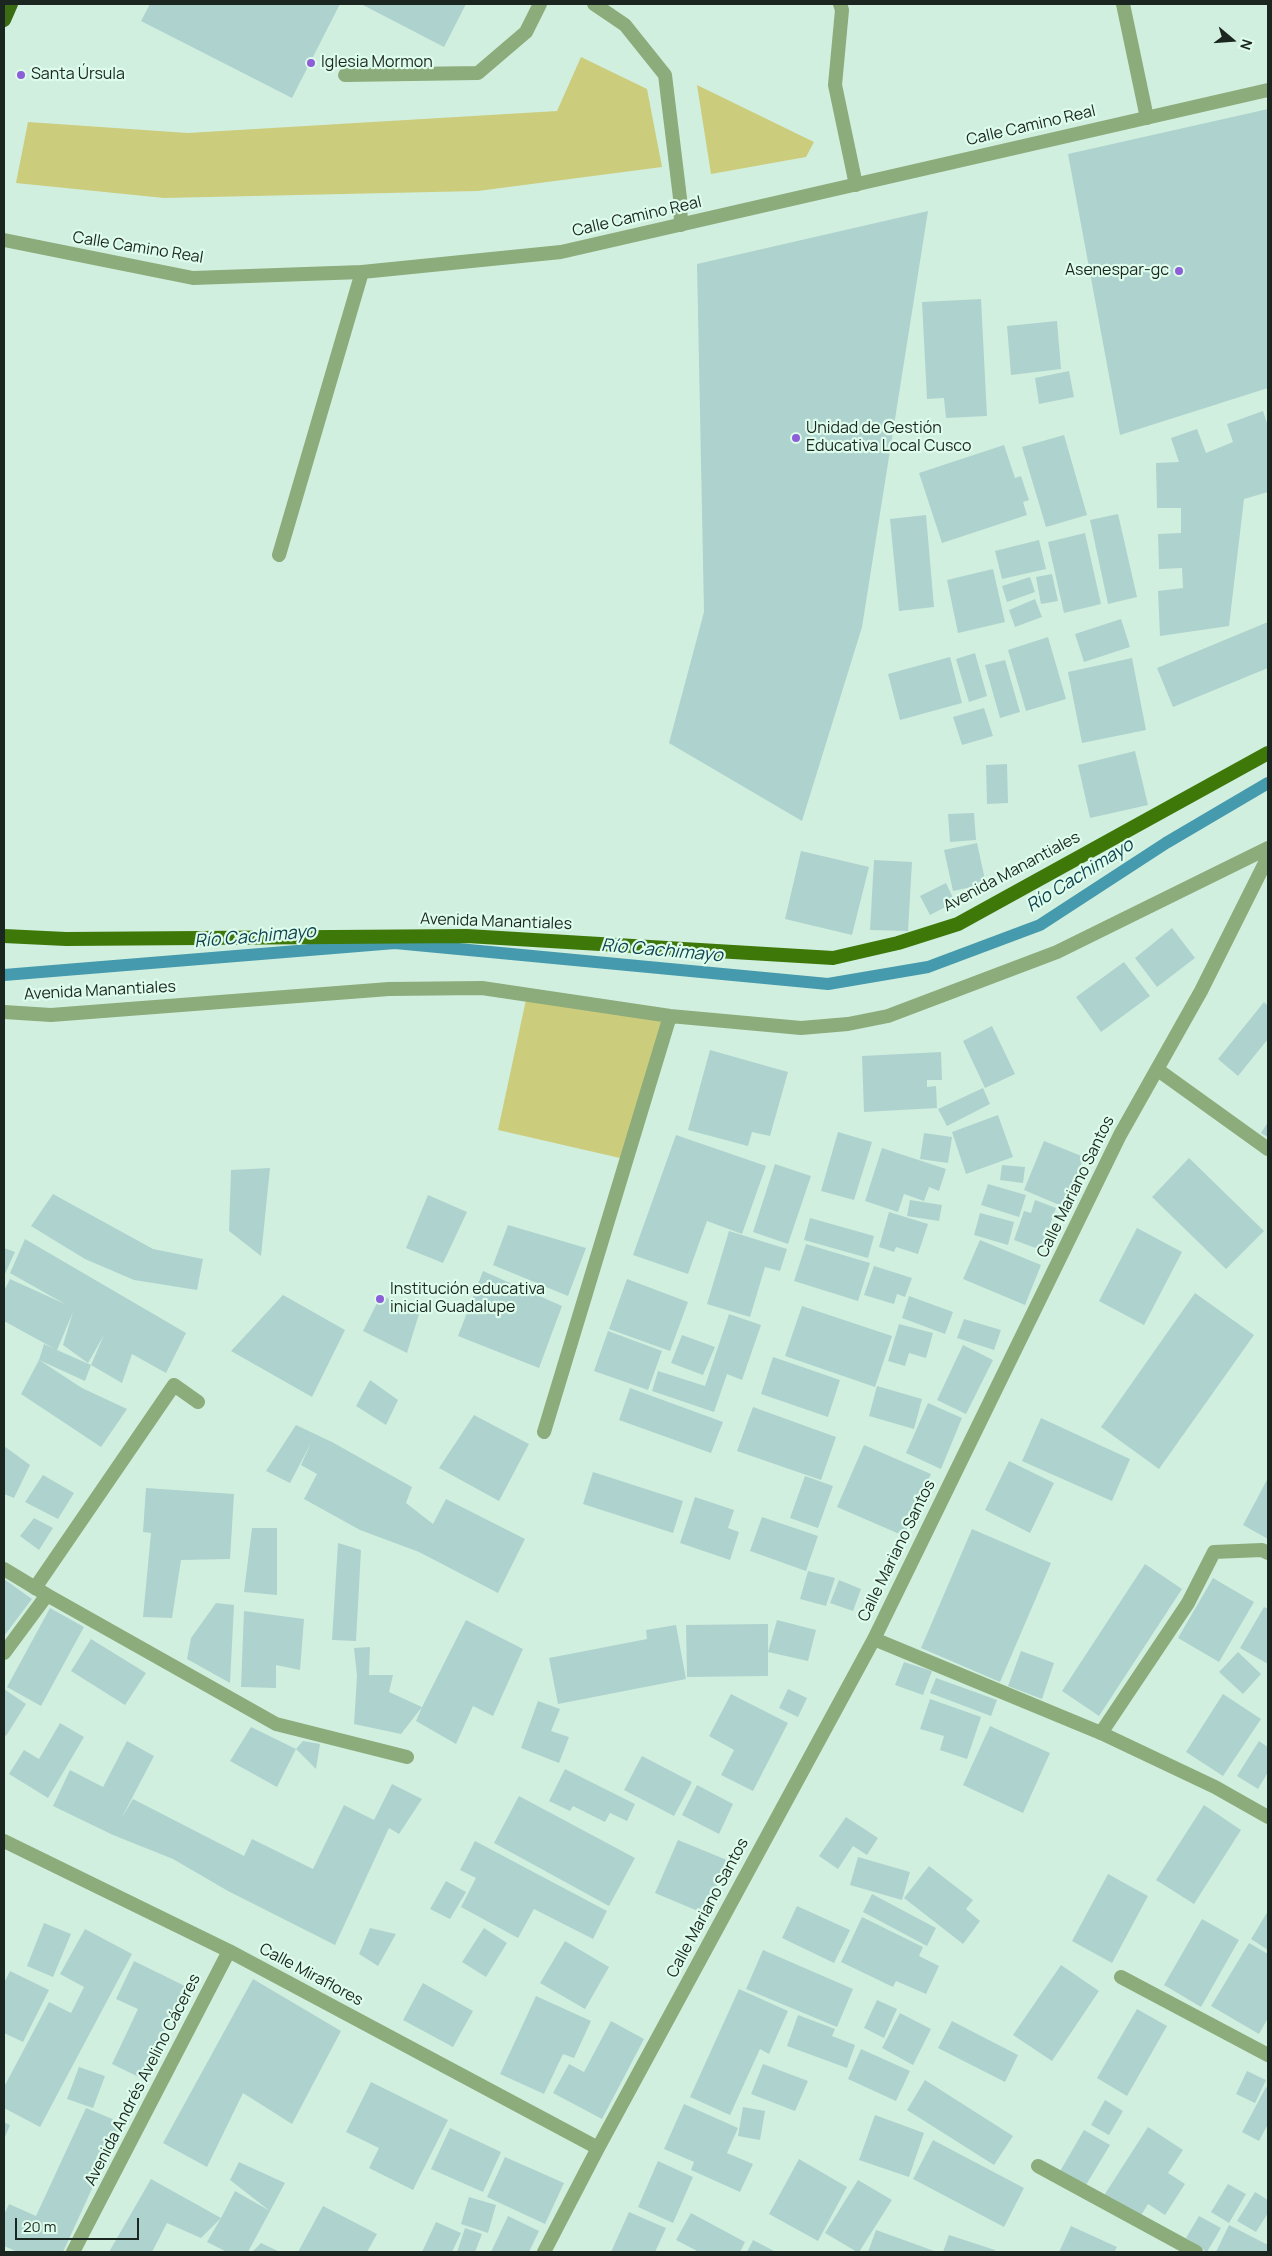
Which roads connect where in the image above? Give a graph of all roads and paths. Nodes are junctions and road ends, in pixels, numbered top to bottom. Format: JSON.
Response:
{"nodes":[{"id":1,"x":11,"y":4,"type":"edge"},
{"id":2,"x":540,"y":4,"type":"edge"},
{"id":3,"x":594,"y":4,"type":"edge"},
{"id":4,"x":840,"y":4,"type":"edge"},
{"id":5,"x":1123,"y":4,"type":"edge"},
{"id":6,"x":4,"y":20,"type":"edge"},
{"id":7,"x":345,"y":75,"type":"dead end"},
{"id":8,"x":1268,"y":90,"type":"edge"},
{"id":9,"x":1146,"y":118,"type":"junction"},
{"id":10,"x":856,"y":185,"type":"junction"},
{"id":11,"x":681,"y":225,"type":"junction"},
{"id":12,"x":4,"y":240,"type":"edge"},
{"id":13,"x":362,"y":272,"type":"junction"},
{"id":14,"x":279,"y":555,"type":"dead end"},
{"id":15,"x":1268,"y":753,"type":"edge"},
{"id":16,"x":1268,"y":848,"type":"edge"},
{"id":17,"x":1268,"y":857,"type":"edge"},
{"id":18,"x":4,"y":936,"type":"edge"},
{"id":19,"x":4,"y":1012,"type":"edge"},
{"id":20,"x":670,"y":1016,"type":"junction"},
{"id":21,"x":1158,"y":1070,"type":"junction"},
{"id":22,"x":1268,"y":1149,"type":"edge"},
{"id":23,"x":198,"y":1402,"type":"dead end"},
{"id":24,"x":544,"y":1432,"type":"dead end"},
{"id":25,"x":1268,"y":1553,"type":"edge"},
{"id":26,"x":4,"y":1569,"type":"edge"},
{"id":27,"x":41,"y":1592,"type":"junction"},
{"id":28,"x":874,"y":1638,"type":"junction"},
{"id":29,"x":4,"y":1653,"type":"edge"},
{"id":30,"x":1101,"y":1733,"type":"junction"},
{"id":31,"x":407,"y":1757,"type":"dead end"},
{"id":32,"x":1268,"y":1818,"type":"edge"},
{"id":33,"x":4,"y":1841,"type":"edge"},
{"id":34,"x":229,"y":1951,"type":"junction"},
{"id":35,"x":1122,"y":1976,"type":"dead end"},
{"id":36,"x":1268,"y":2055,"type":"edge"},
{"id":37,"x":598,"y":2148,"type":"junction"},
{"id":38,"x":1038,"y":2166,"type":"dead end"},
{"id":39,"x":73,"y":2252,"type":"edge"},
{"id":40,"x":544,"y":2252,"type":"edge"},
{"id":41,"x":1196,"y":2252,"type":"edge"}],
"edges":[{"from":1,"to":6,"type":"highway"},
{"from":2,"to":7,"type":"street"},
{"from":3,"to":11,"type":"street"},
{"from":4,"to":10,"type":"street"},
{"from":5,"to":9,"type":"street"},
{"from":8,"to":9,"type":"street","name":"Calle Camino Real"},
{"from":9,"to":10,"type":"street","name":"Calle Camino Real"},
{"from":10,"to":11,"type":"street","name":"Calle Camino Real"},
{"from":11,"to":13,"type":"street","name":"Calle Camino Real"},
{"from":12,"to":13,"type":"street","name":"Calle Camino Real"},
{"from":13,"to":14,"type":"street"},
{"from":15,"to":18,"type":"main road","name":"Avenida Manantiales"},
{"from":16,"to":20,"type":"street","name":"Avenida Manantiales"},
{"from":17,"to":21,"type":"street","name":"Calle Mariano Santos"},
{"from":19,"to":20,"type":"street","name":"Avenida Manantiales"},
{"from":20,"to":24,"type":"street"},
{"from":21,"to":22,"type":"street"},
{"from":21,"to":28,"type":"street","name":"Calle Mariano Santos"},
{"from":23,"to":27,"type":"street"},
{"from":25,"to":30,"type":"street"},
{"from":26,"to":27,"type":"street"},
{"from":27,"to":29,"type":"street"},
{"from":27,"to":31,"type":"street"},
{"from":28,"to":30,"type":"street"},
{"from":28,"to":37,"type":"street","name":"Calle Mariano Santos"},
{"from":30,"to":32,"type":"street"},
{"from":33,"to":34,"type":"street","name":"Calle Miraflores"},
{"from":34,"to":37,"type":"street","name":"Calle Miraflores"},
{"from":34,"to":39,"type":"street","name":"Avenida Andrés Avelino Cáceres"},
{"from":35,"to":36,"type":"street"},
{"from":37,"to":40,"type":"street","name":"Calle Mariano Santos"},
{"from":38,"to":41,"type":"street"}]}
